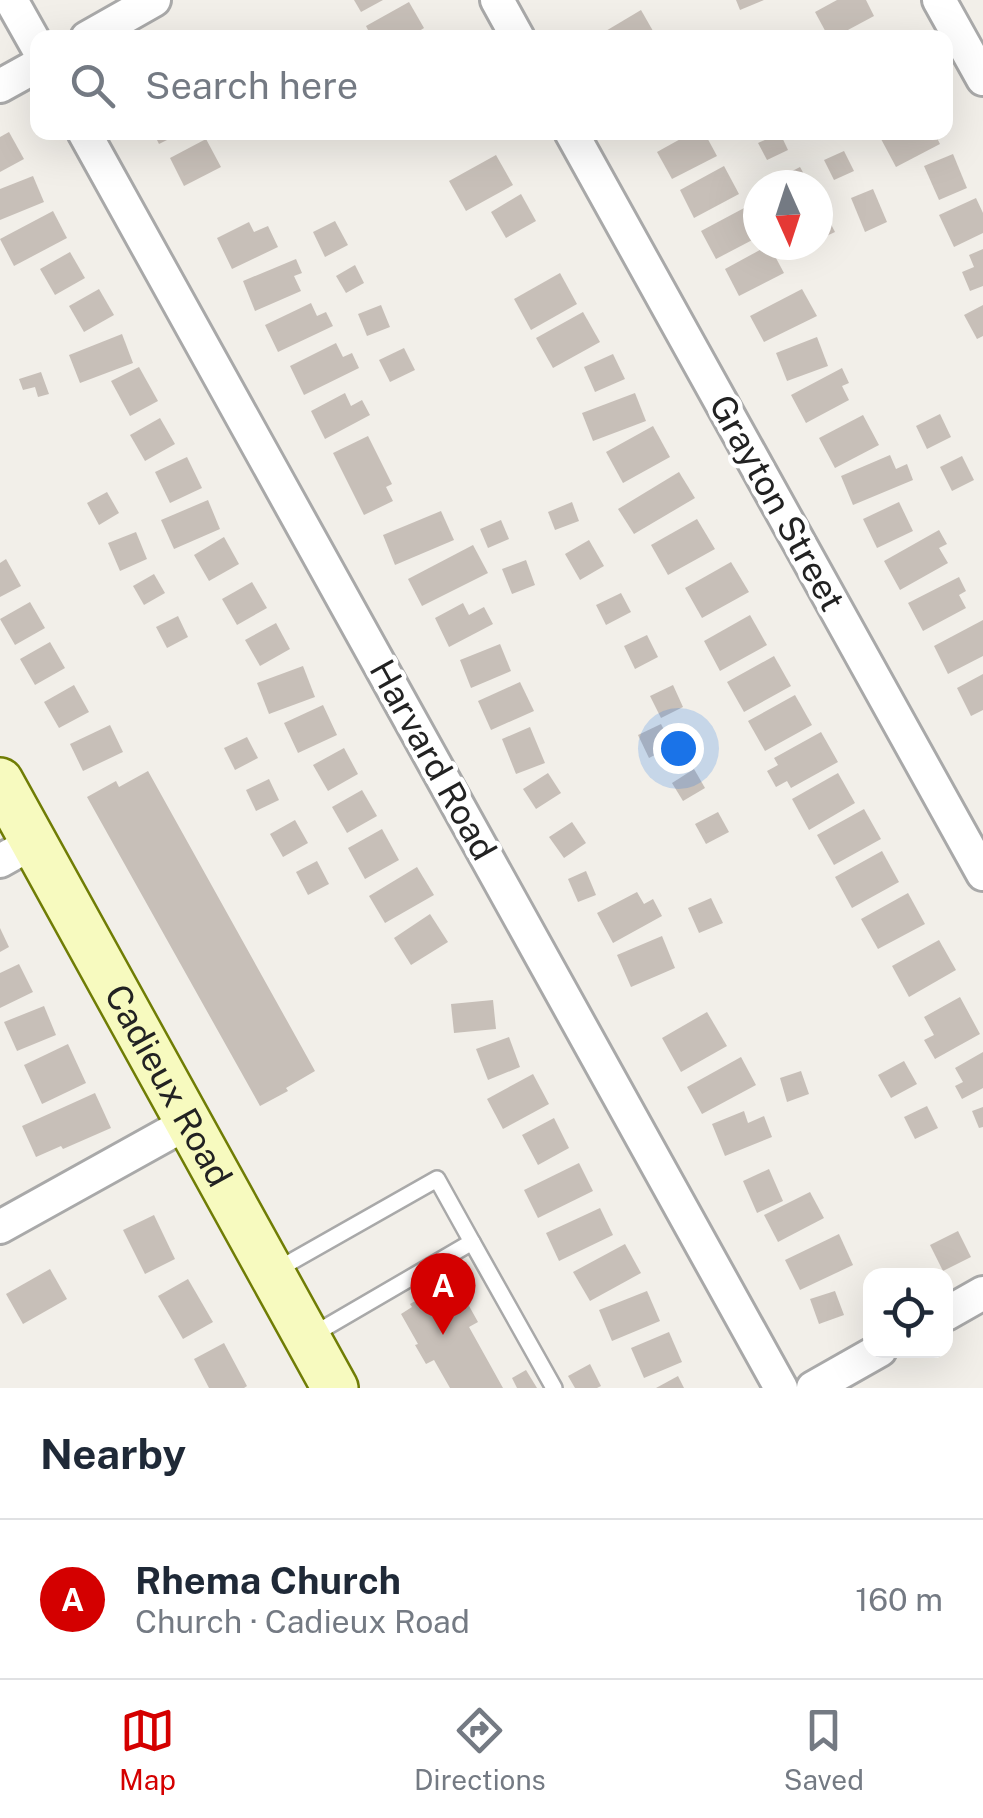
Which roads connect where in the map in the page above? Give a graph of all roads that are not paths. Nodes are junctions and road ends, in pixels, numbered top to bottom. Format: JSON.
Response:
{"nodes":[{"id":1,"x":11,"y":0,"type":"edge"},
{"id":2,"x":154,"y":0,"type":"edge"},
{"id":3,"x":498,"y":0,"type":"edge"},
{"id":4,"x":939,"y":0,"type":"edge"},
{"id":5,"x":101,"y":30,"type":"edge"},
{"id":6,"x":514,"y":30,"type":"edge"},
{"id":7,"x":30,"y":34,"type":"edge"},
{"id":8,"x":30,"y":69,"type":"edge"},
{"id":9,"x":983,"y":79,"type":"edge"},
{"id":10,"x":0,"y":86,"type":"edge"},
{"id":11,"x":88,"y":140,"type":"edge"},
{"id":12,"x":575,"y":140,"type":"edge"},
{"id":13,"x":0,"y":781,"type":"edge"},
{"id":14,"x":17,"y":851,"type":"edge"},
{"id":15,"x":983,"y":874,"type":"edge"},
{"id":16,"x":189,"y":1122,"type":"junction"},
{"id":17,"x":0,"y":1227,"type":"edge"},
{"id":18,"x":472,"y":1242,"type":"junction"},
{"id":19,"x":272,"y":1272,"type":"junction"},
{"id":20,"x":983,"y":1293,"type":"edge"},
{"id":21,"x":953,"y":1310,"type":"edge"},
{"id":22,"x":308,"y":1337,"type":"junction"},
{"id":23,"x":866,"y":1358,"type":"edge"},
{"id":24,"x":335,"y":1388,"type":"edge"},
{"id":25,"x":554,"y":1388,"type":"edge"},
{"id":26,"x":781,"y":1388,"type":"edge"},
{"id":27,"x":813,"y":1388,"type":"edge"}],
"edges":[{"from":1,"to":7,"type":"street"},
{"from":2,"to":5,"type":"street"},
{"from":3,"to":6,"type":"street"},
{"from":4,"to":9,"type":"street"},
{"from":8,"to":10,"type":"street"},
{"from":11,"to":26,"type":"street","name":"Harvard Road"},
{"from":12,"to":15,"type":"street","name":"Grayton Street"},
{"from":13,"to":14,"type":"street","name":"Cadieux Road"},
{"from":14,"to":16,"type":"street","name":"Cadieux Road"},
{"from":16,"to":17,"type":"street"},
{"from":16,"to":19,"type":"street","name":"Cadieux Road"},
{"from":18,"to":19,"type":"lane"},
{"from":18,"to":22,"type":"lane"},
{"from":18,"to":25,"type":"lane"},
{"from":19,"to":22,"type":"street","name":"Cadieux Road"},
{"from":20,"to":21,"type":"street"},
{"from":22,"to":24,"type":"street","name":"Cadieux Road"},
{"from":23,"to":27,"type":"street"}]}
